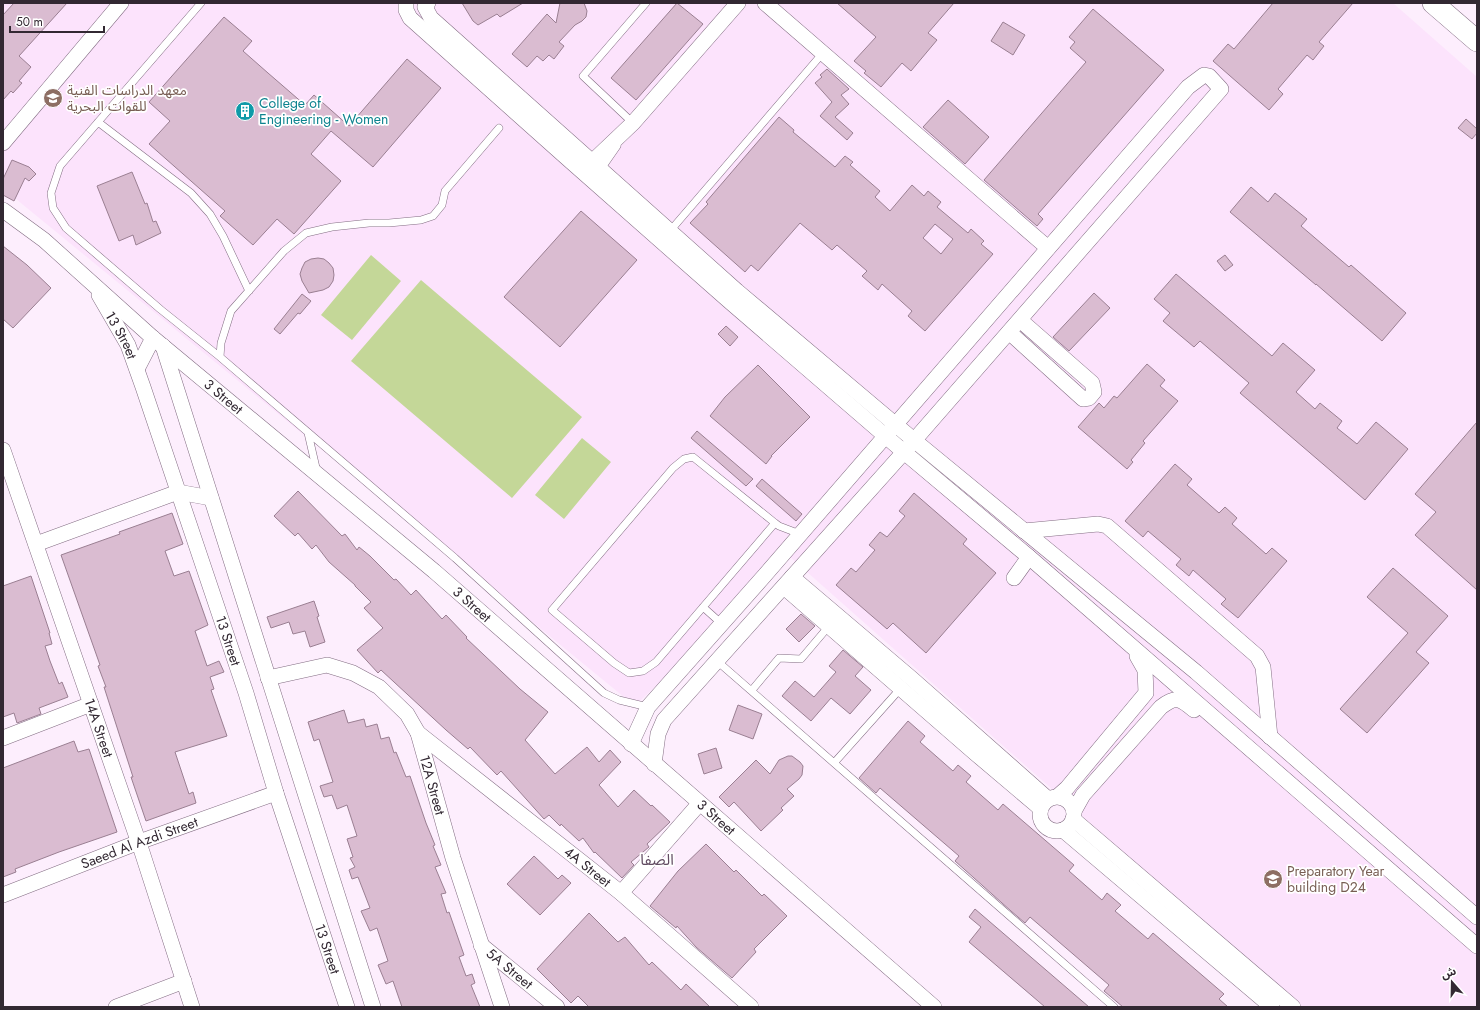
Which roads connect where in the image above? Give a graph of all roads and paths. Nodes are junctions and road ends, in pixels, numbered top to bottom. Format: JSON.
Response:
{"nodes":[{"id":1,"x":121,"y":3,"type":"edge"},
{"id":2,"x":201,"y":3,"type":"edge"},
{"id":3,"x":646,"y":3,"type":"edge"},
{"id":4,"x":764,"y":3,"type":"edge"},
{"id":5,"x":1433,"y":3,"type":"edge"},
{"id":6,"x":427,"y":5,"type":"edge"},
{"id":7,"x":737,"y":5,"type":"edge"},
{"id":8,"x":406,"y":7,"type":"edge"},
{"id":9,"x":723,"y":21,"type":"joint"},
{"id":10,"x":712,"y":33,"type":"joint"},
{"id":11,"x":1477,"y":41,"type":"edge"},
{"id":12,"x":696,"y":51,"type":"joint"},
{"id":13,"x":822,"y":54,"type":"junction"},
{"id":14,"x":686,"y":63,"type":"joint"},
{"id":15,"x":670,"y":81,"type":"joint"},
{"id":16,"x":659,"y":93,"type":"joint"},
{"id":17,"x":98,"y":122,"type":"junction"},
{"id":18,"x":633,"y":123,"type":"junction"},
{"id":19,"x":499,"y":128,"type":"dead end"},
{"id":20,"x":3,"y":143,"type":"edge"},
{"id":21,"x":595,"y":170,"type":"junction"},
{"id":22,"x":3,"y":210,"type":"edge"},
{"id":23,"x":670,"y":231,"type":"junction"},
{"id":24,"x":1048,"y":248,"type":"junction"},
{"id":25,"x":92,"y":282,"type":"junction"},
{"id":26,"x":249,"y":291,"type":"junction"},
{"id":27,"x":733,"y":296,"type":"junction"},
{"id":28,"x":1020,"y":320,"type":"junction"},
{"id":29,"x":1009,"y":332,"type":"junction"},
{"id":30,"x":158,"y":342,"type":"junction"},
{"id":31,"x":220,"y":357,"type":"junction"},
{"id":32,"x":137,"y":369,"type":"junction"},
{"id":33,"x":896,"y":425,"type":"junction"},
{"id":34,"x":308,"y":433,"type":"junction"},
{"id":35,"x":885,"y":436,"type":"junction"},
{"id":36,"x":915,"y":441,"type":"junction"},
{"id":37,"x":3,"y":450,"type":"edge"},
{"id":38,"x":904,"y":452,"type":"junction"},
{"id":39,"x":318,"y":475,"type":"junction"},
{"id":40,"x":178,"y":492,"type":"junction"},
{"id":41,"x":211,"y":498,"type":"junction"},
{"id":42,"x":775,"y":523,"type":"junction"},
{"id":43,"x":1024,"y":531,"type":"junction"},
{"id":44,"x":801,"y":533,"type":"junction"},
{"id":45,"x":36,"y":544,"type":"junction"},
{"id":46,"x":818,"y":548,"type":"junction"},
{"id":47,"x":1029,"y":557,"type":"junction"},
{"id":48,"x":1014,"y":578,"type":"dead end"},
{"id":49,"x":788,"y":582,"type":"junction"},
{"id":50,"x":703,"y":607,"type":"junction"},
{"id":51,"x":829,"y":626,"type":"junction"},
{"id":52,"x":719,"y":627,"type":"junction"},
{"id":53,"x":732,"y":644,"type":"junction"},
{"id":54,"x":1130,"y":645,"type":"junction"},
{"id":55,"x":717,"y":661,"type":"junction"},
{"id":56,"x":268,"y":678,"type":"junction"},
{"id":57,"x":901,"y":688,"type":"junction"},
{"id":58,"x":752,"y":690,"type":"junction"},
{"id":59,"x":91,"y":704,"type":"junction"},
{"id":60,"x":648,"y":707,"type":"junction"},
{"id":61,"x":664,"y":720,"type":"junction"},
{"id":62,"x":1219,"y":722,"type":"junction"},
{"id":63,"x":418,"y":733,"type":"junction"},
{"id":64,"x":1270,"y":737,"type":"junction"},
{"id":65,"x":3,"y":738,"type":"edge"},
{"id":66,"x":631,"y":744,"type":"junction"},
{"id":67,"x":834,"y":763,"type":"junction"},
{"id":68,"x":654,"y":764,"type":"junction"},
{"id":69,"x":276,"y":793,"type":"junction"},
{"id":70,"x":1048,"y":801,"type":"junction"},
{"id":71,"x":699,"y":804,"type":"junction"},
{"id":72,"x":1074,"y":815,"type":"junction"},
{"id":73,"x":1063,"y":830,"type":"junction"},
{"id":74,"x":139,"y":842,"type":"junction"},
{"id":75,"x":621,"y":893,"type":"junction"},
{"id":76,"x":3,"y":895,"type":"edge"},
{"id":77,"x":1477,"y":917,"type":"edge"},
{"id":78,"x":481,"y":945,"type":"junction"},
{"id":79,"x":1477,"y":946,"type":"edge"},
{"id":80,"x":184,"y":981,"type":"junction"},
{"id":81,"x":116,"y":1007,"type":"edge"},
{"id":82,"x":192,"y":1007,"type":"edge"},
{"id":83,"x":347,"y":1007,"type":"edge"},
{"id":84,"x":373,"y":1007,"type":"edge"},
{"id":85,"x":502,"y":1007,"type":"edge"},
{"id":86,"x":557,"y":1007,"type":"edge"},
{"id":87,"x":751,"y":1007,"type":"edge"},
{"id":88,"x":934,"y":1007,"type":"edge"},
{"id":89,"x":1114,"y":1007,"type":"edge"},
{"id":90,"x":1272,"y":1007,"type":"edge"},
{"id":91,"x":1293,"y":1007,"type":"edge"}],
"edges":[{"from":1,"to":20,"type":"street"},
{"from":2,"to":17,"type":"lane"},
{"from":3,"to":18,"type":"lane"},
{"from":4,"to":13,"type":"street"},
{"from":5,"to":11,"type":"main road"},
{"from":6,"to":8,"type":"street"},
{"from":6,"to":21,"type":"street"},
{"from":7,"to":9,"type":"lane"},
{"from":8,"to":21,"type":"street"},
{"from":9,"to":10,"type":"street"},
{"from":10,"to":12,"type":"lane"},
{"from":12,"to":14,"type":"street"},
{"from":13,"to":23,"type":"lane"},
{"from":13,"to":24,"type":"street"},
{"from":14,"to":15,"type":"lane"},
{"from":15,"to":16,"type":"street"},
{"from":16,"to":18,"type":"lane"},
{"from":17,"to":26,"type":"lane"},
{"from":17,"to":31,"type":"lane"},
{"from":18,"to":21,"type":"street"},
{"from":19,"to":26,"type":"lane"},
{"from":21,"to":23,"type":"street"},
{"from":21,"to":27,"type":"street"},
{"from":22,"to":25,"type":"street","name":"3 Street"},
{"from":23,"to":27,"type":"street"},
{"from":24,"to":28,"type":"street"},
{"from":24,"to":33,"type":"street"},
{"from":25,"to":30,"type":"street","name":"3 Street"},
{"from":25,"to":32,"type":"street","name":"13 Street"},
{"from":26,"to":31,"type":"lane"},
{"from":27,"to":33,"type":"street"},
{"from":27,"to":35,"type":"street"},
{"from":28,"to":29,"type":"street"},
{"from":28,"to":29,"type":"street"},
{"from":29,"to":36,"type":"street"},
{"from":30,"to":32,"type":"street"},
{"from":30,"to":39,"type":"street","name":"3 Street"},
{"from":30,"to":41,"type":"street","name":"13 Street"},
{"from":31,"to":34,"type":"lane"},
{"from":32,"to":40,"type":"street","name":"13 Street"},
{"from":33,"to":35,"type":"street"},
{"from":33,"to":36,"type":"street"},
{"from":34,"to":39,"type":"lane"},
{"from":34,"to":60,"type":"lane"},
{"from":35,"to":38,"type":"street"},
{"from":35,"to":44,"type":"street"},
{"from":36,"to":38,"type":"street"},
{"from":36,"to":43,"type":"street"},
{"from":37,"to":45,"type":"street","name":"14A Street"},
{"from":38,"to":46,"type":"street"},
{"from":38,"to":47,"type":"street"},
{"from":39,"to":66,"type":"street","name":"3 Street"},
{"from":40,"to":41,"type":"street"},
{"from":40,"to":45,"type":"street"},
{"from":40,"to":69,"type":"street","name":"13 Street"},
{"from":41,"to":56,"type":"street","name":"13 Street"},
{"from":42,"to":44,"type":"lane"},
{"from":42,"to":50,"type":"lane"},
{"from":42,"to":50,"type":"lane"},
{"from":43,"to":64,"type":"street"},
{"from":43,"to":64,"type":"street"},
{"from":44,"to":46,"type":"street"},
{"from":44,"to":52,"type":"street"},
{"from":45,"to":59,"type":"street","name":"14A Street"},
{"from":46,"to":49,"type":"street"},
{"from":47,"to":48,"type":"street"},
{"from":47,"to":54,"type":"street"},
{"from":49,"to":51,"type":"street"},
{"from":49,"to":53,"type":"street"},
{"from":49,"to":70,"type":"street"},
{"from":50,"to":52,"type":"lane"},
{"from":51,"to":57,"type":"street"},
{"from":51,"to":58,"type":"lane"},
{"from":52,"to":53,"type":"street"},
{"from":52,"to":60,"type":"street"},
{"from":53,"to":55,"type":"street"},
{"from":54,"to":62,"type":"street"},
{"from":54,"to":70,"type":"street"},
{"from":55,"to":58,"type":"lane"},
{"from":55,"to":61,"type":"street"},
{"from":56,"to":63,"type":"street","name":"12A Street"},
{"from":56,"to":84,"type":"street","name":"13 Street"},
{"from":57,"to":67,"type":"lane"},
{"from":57,"to":70,"type":"street"},
{"from":58,"to":67,"type":"lane"},
{"from":59,"to":65,"type":"street"},
{"from":59,"to":74,"type":"street","name":"14A Street"},
{"from":60,"to":61,"type":"street"},
{"from":60,"to":66,"type":"street"},
{"from":61,"to":68,"type":"street"},
{"from":62,"to":72,"type":"street"},
{"from":62,"to":79,"type":"street"},
{"from":63,"to":75,"type":"street","name":"4A Street"},
{"from":63,"to":78,"type":"street","name":"12A Street"},
{"from":64,"to":77,"type":"street"},
{"from":66,"to":68,"type":"street","name":"3 Street"},
{"from":67,"to":89,"type":"lane"},
{"from":68,"to":71,"type":"street","name":"3 Street"},
{"from":69,"to":74,"type":"street","name":"Saeed Al Azdi Street"},
{"from":69,"to":83,"type":"street","name":"13 Street"},
{"from":70,"to":72,"type":"street"},
{"from":70,"to":73,"type":"street"},
{"from":71,"to":75,"type":"street"},
{"from":71,"to":88,"type":"street","name":"3 Street"},
{"from":72,"to":73,"type":"street"},
{"from":72,"to":91,"type":"street"},
{"from":73,"to":90,"type":"street"},
{"from":74,"to":76,"type":"street","name":"Saeed Al Azdi Street"},
{"from":74,"to":80,"type":"street","name":"14A Street"},
{"from":75,"to":87,"type":"street","name":"4A Street"},
{"from":78,"to":85,"type":"street","name":"12A Street"},
{"from":78,"to":86,"type":"street","name":"5A Street"},
{"from":80,"to":81,"type":"street"},
{"from":80,"to":82,"type":"street","name":"14A Street"}]}
